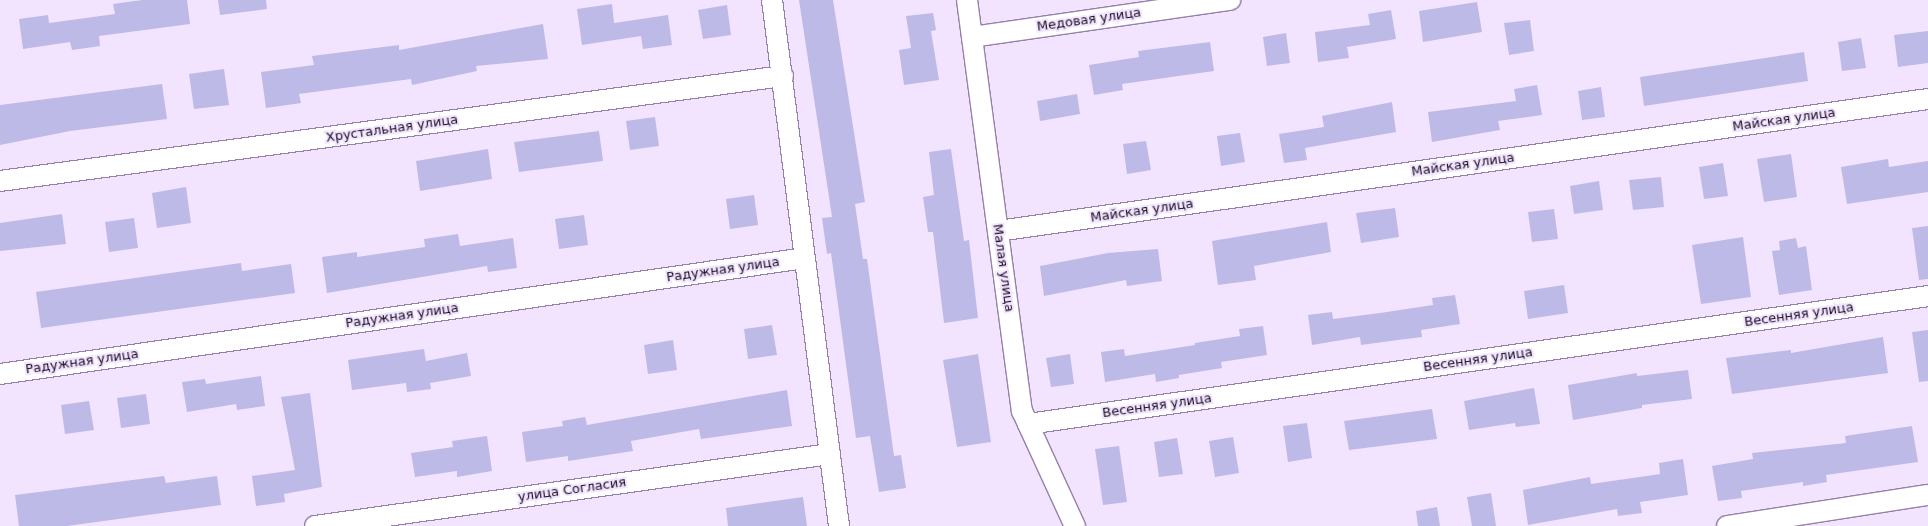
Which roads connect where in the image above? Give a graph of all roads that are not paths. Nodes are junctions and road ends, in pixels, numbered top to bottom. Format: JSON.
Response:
{"nodes":[{"id":1,"x":772,"y":0,"type":"edge"},
{"id":2,"x":967,"y":0,"type":"edge"},
{"id":3,"x":1230,"y":0,"type":"edge"},
{"id":4,"x":972,"y":37,"type":"junction"},
{"id":5,"x":784,"y":76,"type":"junction"},
{"id":6,"x":1928,"y":99,"type":"edge"},
{"id":7,"x":0,"y":181,"type":"edge"},
{"id":8,"x":998,"y":232,"type":"junction"},
{"id":9,"x":805,"y":258,"type":"junction"},
{"id":10,"x":1928,"y":296,"type":"edge"},
{"id":11,"x":0,"y":374,"type":"edge"},
{"id":12,"x":1028,"y":424,"type":"junction"},
{"id":13,"x":830,"y":454,"type":"junction"},
{"id":14,"x":1928,"y":495,"type":"edge"},
{"id":15,"x":315,"y":526,"type":"edge"},
{"id":16,"x":839,"y":526,"type":"edge"},
{"id":17,"x":1075,"y":526,"type":"edge"},
{"id":18,"x":1727,"y":526,"type":"edge"}],
"edges":[{"from":1,"to":5,"type":"street"},
{"from":2,"to":4,"type":"street","name":"Малая улица"},
{"from":3,"to":4,"type":"street","name":"Медовая улица"},
{"from":4,"to":8,"type":"street","name":"Малая улица"},
{"from":5,"to":7,"type":"street","name":"Хрустальная улица"},
{"from":5,"to":9,"type":"street"},
{"from":6,"to":8,"type":"street","name":"Майская улица"},
{"from":8,"to":12,"type":"street","name":"Малая улица"},
{"from":9,"to":11,"type":"street","name":"Радужная улица"},
{"from":9,"to":13,"type":"street"},
{"from":10,"to":12,"type":"street","name":"Весенняя улица"},
{"from":12,"to":17,"type":"street","name":"Малая улица"},
{"from":13,"to":15,"type":"street","name":"улица Согласия"},
{"from":13,"to":16,"type":"street"},
{"from":14,"to":18,"type":"street"}]}
